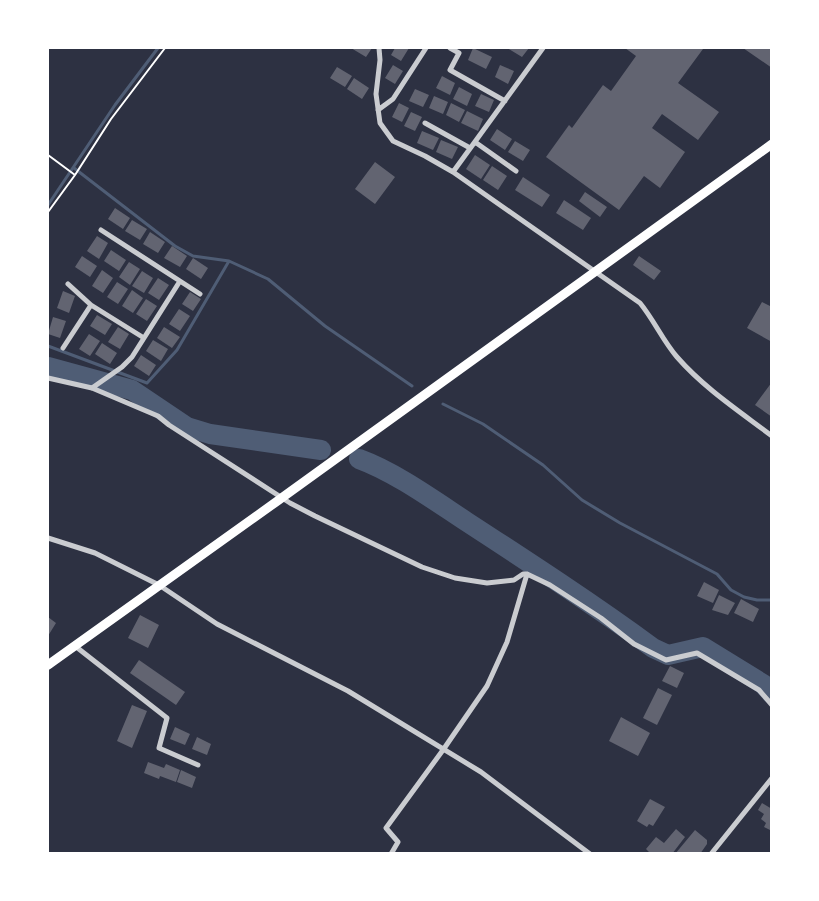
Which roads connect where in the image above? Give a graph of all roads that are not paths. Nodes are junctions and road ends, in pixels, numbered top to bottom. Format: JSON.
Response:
{"nodes":[{"id":1,"x":379,"y":48,"type":"edge"},
{"id":2,"x":426,"y":48,"type":"edge"},
{"id":3,"x":450,"y":48,"type":"edge"},
{"id":4,"x":543,"y":48,"type":"edge"},
{"id":5,"x":505,"y":100,"type":"junction"},
{"id":6,"x":378,"y":110,"type":"junction"},
{"id":7,"x":424,"y":123,"type":"dead end"},
{"id":8,"x":475,"y":142,"type":"junction"},
{"id":9,"x":772,"y":144,"type":"edge"},
{"id":10,"x":470,"y":148,"type":"junction"},
{"id":11,"x":516,"y":171,"type":"dead end"},
{"id":12,"x":453,"y":172,"type":"junction"},
{"id":13,"x":101,"y":230,"type":"dead end"},
{"id":14,"x":596,"y":271,"type":"junction"},
{"id":15,"x":180,"y":281,"type":"junction"},
{"id":16,"x":68,"y":284,"type":"dead end"},
{"id":17,"x":200,"y":294,"type":"dead end"},
{"id":18,"x":92,"y":305,"type":"junction"},
{"id":19,"x":144,"y":338,"type":"junction"},
{"id":20,"x":63,"y":348,"type":"dead end"},
{"id":21,"x":48,"y":378,"type":"edge"},
{"id":22,"x":92,"y":388,"type":"junction"},
{"id":23,"x":772,"y":436,"type":"edge"},
{"id":24,"x":281,"y":498,"type":"junction"},
{"id":25,"x":48,"y":538,"type":"edge"},
{"id":26,"x":527,"y":574,"type":"junction"},
{"id":27,"x":159,"y":585,"type":"junction"},
{"id":28,"x":75,"y":645,"type":"junction"},
{"id":29,"x":48,"y":665,"type":"edge"},
{"id":30,"x":772,"y":705,"type":"edge"},
{"id":31,"x":443,"y":750,"type":"junction"},
{"id":32,"x":198,"y":765,"type":"dead end"},
{"id":33,"x":772,"y":778,"type":"edge"},
{"id":34,"x":391,"y":854,"type":"edge"},
{"id":35,"x":590,"y":854,"type":"edge"},
{"id":36,"x":711,"y":854,"type":"edge"}],
"edges":[{"from":1,"to":6,"type":"street"},
{"from":2,"to":6,"type":"street"},
{"from":3,"to":5,"type":"street"},
{"from":4,"to":5,"type":"street"},
{"from":5,"to":8,"type":"street"},
{"from":6,"to":12,"type":"street"},
{"from":7,"to":10,"type":"street"},
{"from":8,"to":10,"type":"street"},
{"from":8,"to":11,"type":"street"},
{"from":9,"to":14,"type":"main road"},
{"from":10,"to":12,"type":"street"},
{"from":12,"to":14,"type":"street"},
{"from":13,"to":15,"type":"street"},
{"from":14,"to":23,"type":"street"},
{"from":14,"to":24,"type":"main road"},
{"from":15,"to":17,"type":"street"},
{"from":15,"to":19,"type":"street"},
{"from":16,"to":18,"type":"street"},
{"from":18,"to":19,"type":"street"},
{"from":18,"to":20,"type":"street"},
{"from":19,"to":22,"type":"street"},
{"from":21,"to":22,"type":"street"},
{"from":22,"to":24,"type":"street"},
{"from":24,"to":26,"type":"street"},
{"from":24,"to":27,"type":"main road"},
{"from":25,"to":27,"type":"street"},
{"from":26,"to":30,"type":"street"},
{"from":26,"to":31,"type":"street"},
{"from":27,"to":28,"type":"main road"},
{"from":27,"to":31,"type":"street"},
{"from":28,"to":29,"type":"main road"},
{"from":28,"to":32,"type":"street"},
{"from":31,"to":34,"type":"street"},
{"from":31,"to":35,"type":"street"},
{"from":33,"to":36,"type":"street"}]}
